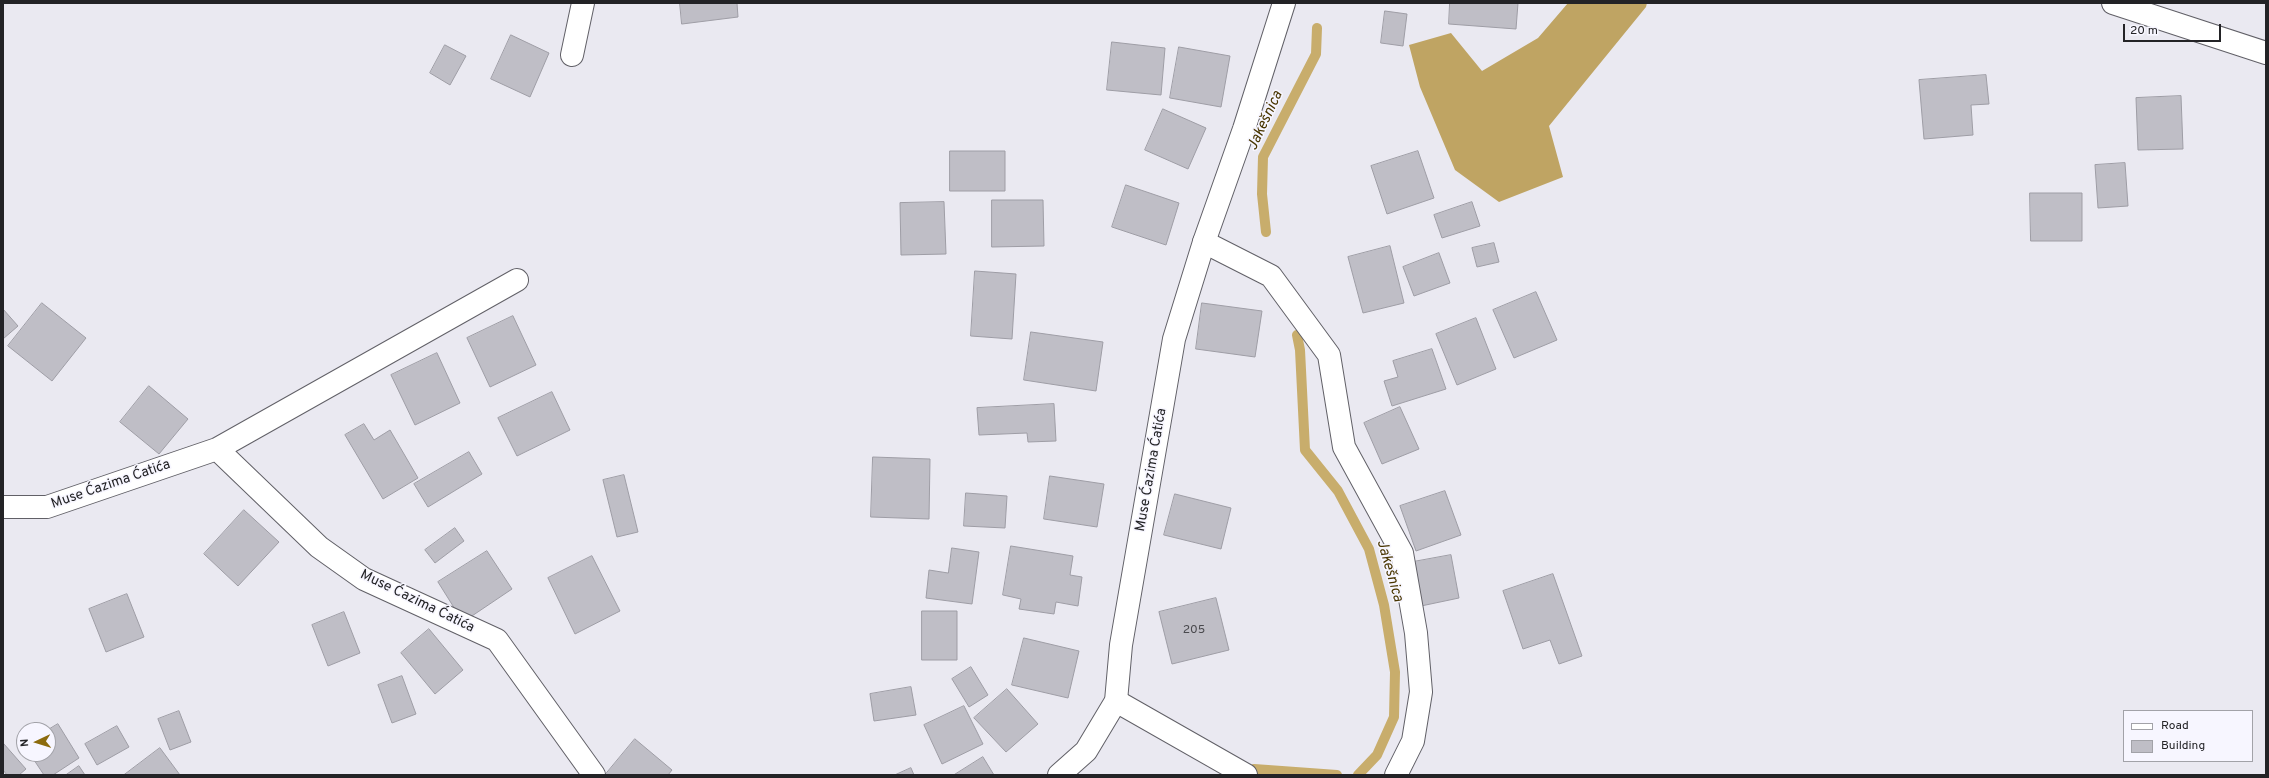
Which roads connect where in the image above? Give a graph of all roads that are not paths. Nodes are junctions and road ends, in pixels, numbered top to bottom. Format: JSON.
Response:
{"nodes":[{"id":1,"x":583,"y":3,"type":"edge"},
{"id":2,"x":1284,"y":3,"type":"edge"},
{"id":3,"x":2113,"y":3,"type":"edge"},
{"id":4,"x":2266,"y":53,"type":"edge"},
{"id":5,"x":572,"y":55,"type":"dead end"},
{"id":6,"x":1204,"y":242,"type":"junction"},
{"id":7,"x":517,"y":280,"type":"dead end"},
{"id":8,"x":217,"y":450,"type":"junction"},
{"id":9,"x":3,"y":507,"type":"edge"},
{"id":10,"x":1116,"y":701,"type":"junction"},
{"id":11,"x":594,"y":775,"type":"edge"},
{"id":12,"x":1059,"y":775,"type":"edge"},
{"id":13,"x":1246,"y":775,"type":"edge"},
{"id":14,"x":1396,"y":775,"type":"edge"}],
"edges":[{"from":1,"to":5,"type":"street"},
{"from":2,"to":6,"type":"street","name":"Muse Ćazima Ćatića"},
{"from":3,"to":4,"type":"street"},
{"from":6,"to":10,"type":"street","name":"Muse Ćazima Ćatića"},
{"from":6,"to":14,"type":"street"},
{"from":7,"to":8,"type":"street","name":"Muse Ćazima Ćatića"},
{"from":8,"to":9,"type":"street","name":"Muse Ćazima Ćatića"},
{"from":8,"to":11,"type":"street","name":"Muse Ćazima Ćatića"},
{"from":10,"to":12,"type":"street","name":"Muse Ćazima Ćatića"},
{"from":10,"to":13,"type":"street"}]}
